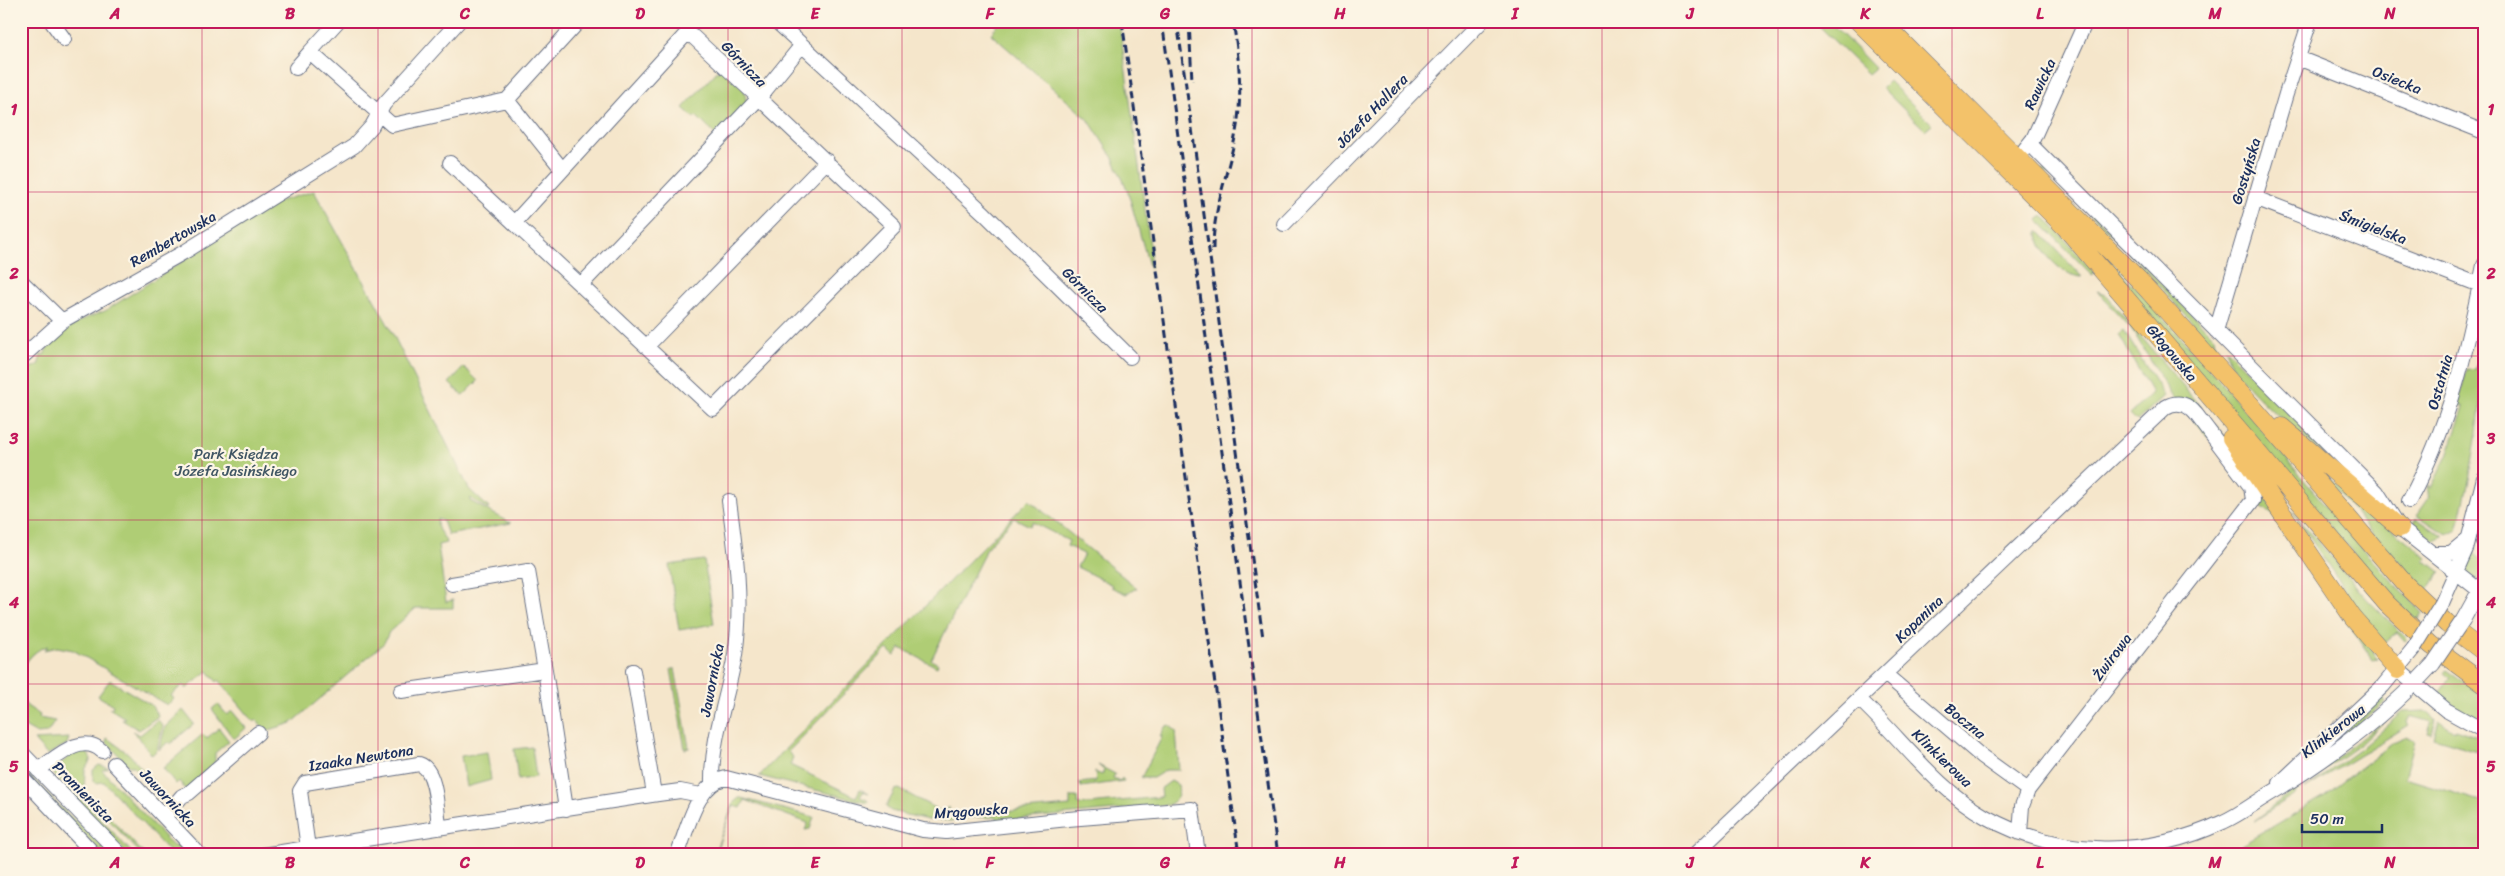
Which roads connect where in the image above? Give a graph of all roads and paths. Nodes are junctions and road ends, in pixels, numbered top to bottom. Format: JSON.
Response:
{"nodes":[{"id":1,"x":51,"y":21,"type":"edge"},
{"id":2,"x":338,"y":21,"type":"edge"},
{"id":3,"x":459,"y":21,"type":"edge"},
{"id":4,"x":579,"y":21,"type":"edge"},
{"id":5,"x":776,"y":21,"type":"edge"},
{"id":6,"x":1482,"y":21,"type":"edge"},
{"id":7,"x":1858,"y":21,"type":"edge"},
{"id":8,"x":1881,"y":21,"type":"edge"},
{"id":9,"x":2086,"y":21,"type":"edge"},
{"id":10,"x":2310,"y":21,"type":"edge"},
{"id":11,"x":64,"y":39,"type":"dead end"},
{"id":12,"x":802,"y":46,"type":"junction"},
{"id":13,"x":310,"y":52,"type":"junction"},
{"id":14,"x":2298,"y":58,"type":"junction"},
{"id":15,"x":296,"y":68,"type":"dead end"},
{"id":16,"x":759,"y":98,"type":"junction"},
{"id":17,"x":506,"y":100,"type":"junction"},
{"id":18,"x":378,"y":114,"type":"junction"},
{"id":19,"x":2484,"y":132,"type":"edge"},
{"id":20,"x":2030,"y":144,"type":"junction"},
{"id":21,"x":2017,"y":157,"type":"junction"},
{"id":22,"x":827,"y":161,"type":"junction"},
{"id":23,"x":450,"y":163,"type":"dead end"},
{"id":24,"x":562,"y":170,"type":"junction"},
{"id":25,"x":2255,"y":198,"type":"junction"},
{"id":26,"x":514,"y":222,"type":"junction"},
{"id":27,"x":1284,"y":224,"type":"dead end"},
{"id":28,"x":2484,"y":265,"type":"edge"},
{"id":29,"x":21,"y":281,"type":"edge"},
{"id":30,"x":581,"y":285,"type":"junction"},
{"id":31,"x":2480,"y":285,"type":"junction"},
{"id":32,"x":62,"y":321,"type":"junction"},
{"id":33,"x":2216,"y":330,"type":"junction"},
{"id":34,"x":647,"y":346,"type":"junction"},
{"id":35,"x":1130,"y":357,"type":"dead end"},
{"id":36,"x":21,"y":358,"type":"edge"},
{"id":37,"x":2203,"y":390,"type":"junction"},
{"id":38,"x":2239,"y":392,"type":"junction"},
{"id":39,"x":2484,"y":478,"type":"edge"},
{"id":40,"x":729,"y":501,"type":"dead end"},
{"id":41,"x":2409,"y":501,"type":"dead end"},
{"id":42,"x":2249,"y":509,"type":"joint"},
{"id":43,"x":2400,"y":528,"type":"junction"},
{"id":44,"x":2471,"y":534,"type":"junction"},
{"id":45,"x":2432,"y":553,"type":"junction"},
{"id":46,"x":2457,"y":572,"type":"junction"},
{"id":47,"x":452,"y":584,"type":"dead end"},
{"id":48,"x":2482,"y":589,"type":"edge"},
{"id":49,"x":2484,"y":652,"type":"edge"},
{"id":50,"x":545,"y":670,"type":"junction"},
{"id":51,"x":2398,"y":670,"type":"junction"},
{"id":52,"x":633,"y":671,"type":"dead end"},
{"id":53,"x":1885,"y":674,"type":"junction"},
{"id":54,"x":2484,"y":684,"type":"edge"},
{"id":55,"x":2414,"y":685,"type":"junction"},
{"id":56,"x":401,"y":691,"type":"dead end"},
{"id":57,"x":1859,"y":699,"type":"junction"},
{"id":58,"x":2484,"y":731,"type":"edge"},
{"id":59,"x":258,"y":733,"type":"dead end"},
{"id":60,"x":102,"y":751,"type":"dead end"},
{"id":61,"x":21,"y":752,"type":"edge"},
{"id":62,"x":114,"y":764,"type":"dead end"},
{"id":63,"x":38,"y":770,"type":"junction"},
{"id":64,"x":21,"y":776,"type":"edge"},
{"id":65,"x":712,"y":783,"type":"junction"},
{"id":66,"x":2028,"y":790,"type":"junction"},
{"id":67,"x":654,"y":794,"type":"junction"},
{"id":68,"x":701,"y":795,"type":"junction"},
{"id":69,"x":2267,"y":796,"type":"junction"},
{"id":70,"x":566,"y":809,"type":"junction"},
{"id":71,"x":164,"y":817,"type":"junction"},
{"id":72,"x":439,"y":828,"type":"junction"},
{"id":73,"x":2020,"y":833,"type":"junction"},
{"id":74,"x":308,"y":848,"type":"junction"},
{"id":75,"x":95,"y":855,"type":"edge"},
{"id":76,"x":121,"y":855,"type":"edge"},
{"id":77,"x":200,"y":855,"type":"edge"},
{"id":78,"x":262,"y":855,"type":"edge"},
{"id":79,"x":677,"y":855,"type":"edge"},
{"id":80,"x":1198,"y":855,"type":"edge"},
{"id":81,"x":1694,"y":855,"type":"edge"}],
"edges":[{"from":1,"to":11,"type":"street"},
{"from":2,"to":13,"type":"street"},
{"from":3,"to":18,"type":"street"},
{"from":4,"to":17,"type":"street"},
{"from":5,"to":12,"type":"street","name":"Górnicza"},
{"from":6,"to":27,"type":"street","name":"Józefa Hallera"},
{"from":7,"to":37,"type":"main road","name":"Głogowska"},
{"from":8,"to":21,"type":"main road","name":"Głogowska"},
{"from":9,"to":20,"type":"street","name":"Rawicka"},
{"from":10,"to":14,"type":"street","name":"Gostyńska"},
{"from":12,"to":16,"type":"street"},
{"from":12,"to":35,"type":"street","name":"Górnicza"},
{"from":13,"to":15,"type":"street"},
{"from":13,"to":18,"type":"street"},
{"from":14,"to":19,"type":"street","name":"Osiecka"},
{"from":14,"to":25,"type":"street","name":"Gostyńska"},
{"from":16,"to":22,"type":"street"},
{"from":16,"to":24,"type":"street","name":"Górnicza"},
{"from":16,"to":30,"type":"street","name":"Górnicza"},
{"from":17,"to":18,"type":"street"},
{"from":17,"to":24,"type":"street"},
{"from":18,"to":32,"type":"street","name":"Rembertowska"},
{"from":20,"to":21,"type":"street","name":"Rawicka"},
{"from":20,"to":33,"type":"street"},
{"from":21,"to":38,"type":"main road","name":"Głogowska"},
{"from":22,"to":34,"type":"street"},
{"from":22,"to":34,"type":"street"},
{"from":23,"to":26,"type":"street"},
{"from":24,"to":26,"type":"street","name":"Górnicza"},
{"from":25,"to":31,"type":"street","name":"Śmigielska"},
{"from":25,"to":33,"type":"street","name":"Gostyńska"},
{"from":26,"to":30,"type":"street"},
{"from":28,"to":31,"type":"street","name":"Ostatnia"},
{"from":29,"to":32,"type":"street"},
{"from":30,"to":34,"type":"street"},
{"from":31,"to":41,"type":"street","name":"Ostatnia"},
{"from":32,"to":36,"type":"street","name":"Rembertowska"},
{"from":33,"to":43,"type":"street"},
{"from":37,"to":51,"type":"main road"},
{"from":37,"to":54,"type":"main road","name":"Głogowska"},
{"from":38,"to":43,"type":"main road"},
{"from":38,"to":49,"type":"main road","name":"Głogowska"},
{"from":39,"to":44,"type":"street"},
{"from":40,"to":65,"type":"street","name":"Jawornicka"},
{"from":42,"to":53,"type":"street","name":"Kopanina"},
{"from":42,"to":66,"type":"street","name":"Żwirowa"},
{"from":43,"to":45,"type":"street"},
{"from":44,"to":45,"type":"street"},
{"from":44,"to":46,"type":"street"},
{"from":45,"to":46,"type":"street"},
{"from":46,"to":48,"type":"street"},
{"from":46,"to":51,"type":"street","bridge":true},
{"from":47,"to":50,"type":"street"},
{"from":48,"to":55,"type":"street","bridge":true},
{"from":50,"to":56,"type":"street"},
{"from":50,"to":70,"type":"street"},
{"from":51,"to":55,"type":"street"},
{"from":51,"to":69,"type":"street","name":"Klinkierowa"},
{"from":52,"to":67,"type":"street"},
{"from":53,"to":57,"type":"street","name":"Kopanina"},
{"from":53,"to":66,"type":"street","name":"Boczna"},
{"from":55,"to":58,"type":"street"},
{"from":55,"to":69,"type":"street","name":"Klinkierowa"},
{"from":57,"to":73,"type":"street","name":"Klinkierowa"},
{"from":57,"to":81,"type":"street","name":"Kopanina"},
{"from":59,"to":71,"type":"street"},
{"from":60,"to":63,"type":"street"},
{"from":61,"to":63,"type":"street","name":"Promienista"},
{"from":62,"to":71,"type":"street","name":"Jawornicka"},
{"from":63,"to":76,"type":"street","name":"Promienista"},
{"from":64,"to":75,"type":"street"},
{"from":65,"to":68,"type":"street"},
{"from":65,"to":80,"type":"street","name":"Mrągowska"},
{"from":66,"to":73,"type":"street","name":"Żwirowa"},
{"from":67,"to":68,"type":"street"},
{"from":67,"to":70,"type":"street"},
{"from":68,"to":79,"type":"street"},
{"from":69,"to":73,"type":"street","name":"Klinkierowa"},
{"from":70,"to":72,"type":"street"},
{"from":71,"to":77,"type":"street","name":"Jawornicka"},
{"from":72,"to":74,"type":"street"},
{"from":72,"to":74,"type":"street","name":"Izaaka Newtona"},
{"from":74,"to":78,"type":"street"}]}
